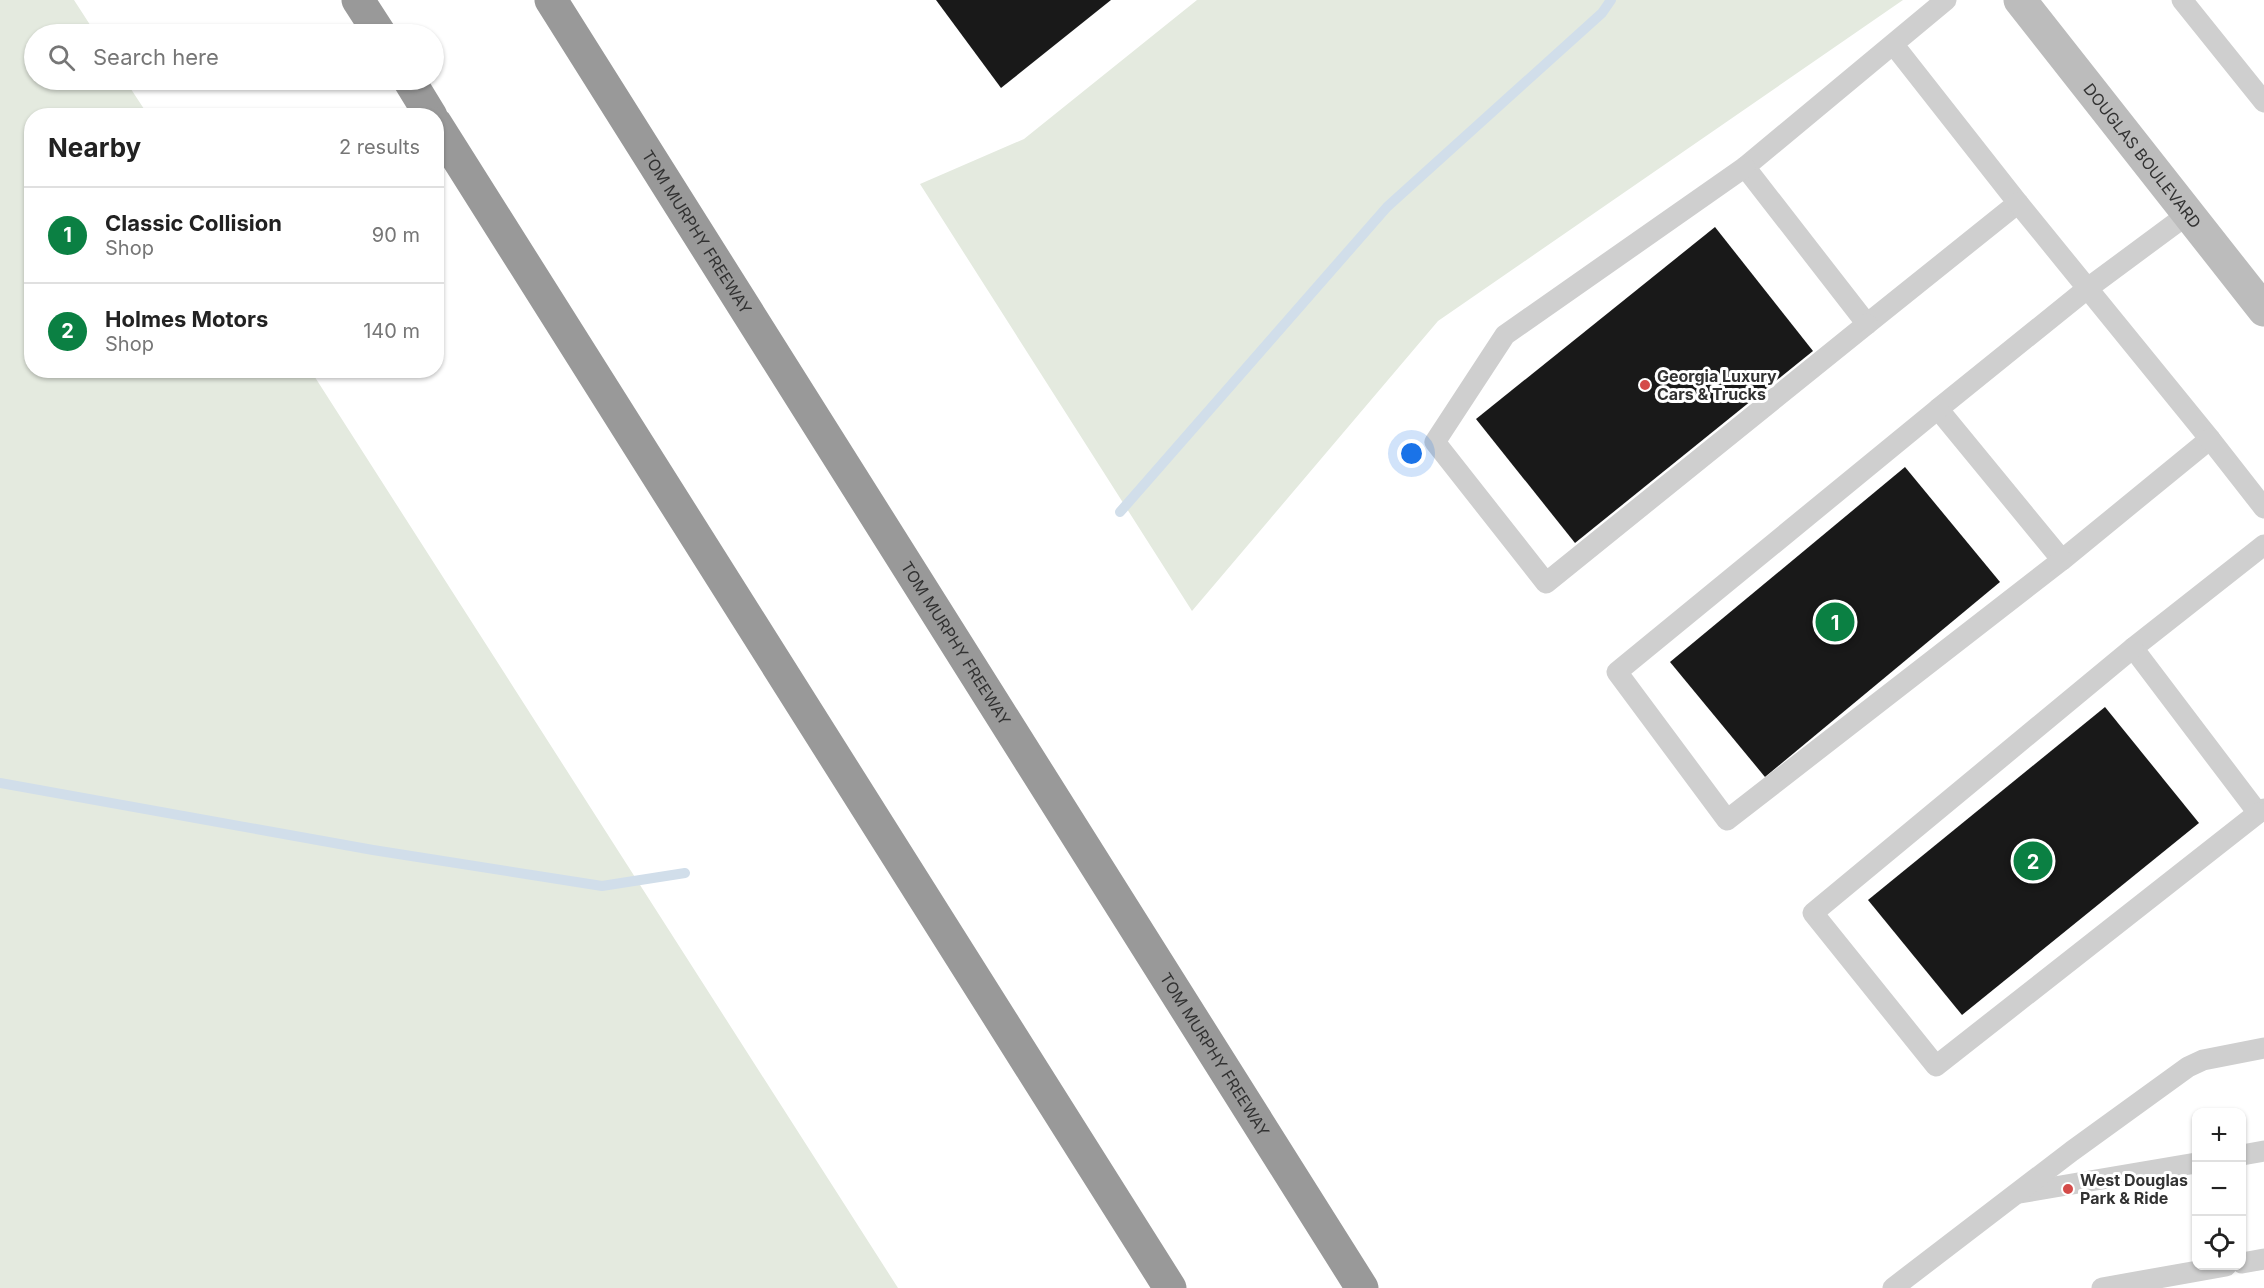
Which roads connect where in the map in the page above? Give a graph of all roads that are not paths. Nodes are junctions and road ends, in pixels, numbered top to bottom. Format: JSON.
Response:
{"nodes":[{"id":1,"x":358,"y":0,"type":"edge"},
{"id":2,"x":551,"y":0,"type":"edge"},
{"id":3,"x":1946,"y":0,"type":"edge"},
{"id":4,"x":2020,"y":0,"type":"edge"},
{"id":5,"x":2182,"y":0,"type":"edge"},
{"id":6,"x":374,"y":24,"type":"edge"},
{"id":7,"x":1893,"y":44,"type":"junction"},
{"id":8,"x":415,"y":90,"type":"edge"},
{"id":9,"x":2264,"y":102,"type":"edge"},
{"id":10,"x":426,"y":108,"type":"edge"},
{"id":11,"x":444,"y":137,"type":"edge"},
{"id":12,"x":1745,"y":167,"type":"junction"},
{"id":13,"x":2018,"y":203,"type":"junction"},
{"id":14,"x":2188,"y":214,"type":"junction"},
{"id":15,"x":2088,"y":288,"type":"junction"},
{"id":16,"x":2264,"y":310,"type":"edge"},
{"id":17,"x":1867,"y":324,"type":"junction"},
{"id":18,"x":1938,"y":409,"type":"junction"},
{"id":19,"x":2210,"y":439,"type":"junction"},
{"id":20,"x":2264,"y":508,"type":"edge"},
{"id":21,"x":2264,"y":545,"type":"edge"},
{"id":22,"x":2062,"y":560,"type":"junction"},
{"id":23,"x":2133,"y":648,"type":"junction"},
{"id":24,"x":2261,"y":811,"type":"edge"},
{"id":25,"x":2264,"y":1048,"type":"edge"},
{"id":26,"x":2264,"y":1151,"type":"edge"},
{"id":27,"x":2246,"y":1154,"type":"edge"},
{"id":28,"x":2192,"y":1163,"type":"edge"},
{"id":29,"x":2016,"y":1194,"type":"junction"},
{"id":30,"x":2264,"y":1259,"type":"edge"},
{"id":31,"x":2246,"y":1262,"type":"edge"},
{"id":32,"x":2203,"y":1270,"type":"edge"},
{"id":33,"x":1170,"y":1288,"type":"edge"},
{"id":34,"x":1362,"y":1288,"type":"edge"},
{"id":35,"x":1893,"y":1288,"type":"edge"},
{"id":36,"x":2102,"y":1288,"type":"edge"}],
"edges":[{"from":1,"to":6,"type":"highway"},
{"from":2,"to":34,"type":"highway","name":"TOM MURPHY FREEWAY"},
{"from":3,"to":7,"type":"lane"},
{"from":4,"to":14,"type":"main road","name":"DOUGLAS BOULEVARD"},
{"from":5,"to":9,"type":"lane"},
{"from":7,"to":12,"type":"lane"},
{"from":7,"to":13,"type":"lane"},
{"from":8,"to":10,"type":"highway"},
{"from":11,"to":33,"type":"highway"},
{"from":12,"to":17,"type":"lane"},
{"from":12,"to":17,"type":"lane"},
{"from":13,"to":15,"type":"lane"},
{"from":13,"to":17,"type":"lane"},
{"from":14,"to":15,"type":"lane"},
{"from":14,"to":16,"type":"main road","name":"DOUGLAS BOULEVARD"},
{"from":15,"to":18,"type":"lane"},
{"from":15,"to":19,"type":"lane"},
{"from":18,"to":22,"type":"lane"},
{"from":18,"to":22,"type":"lane"},
{"from":19,"to":20,"type":"lane"},
{"from":19,"to":22,"type":"lane"},
{"from":21,"to":23,"type":"lane"},
{"from":23,"to":24,"type":"lane"},
{"from":23,"to":24,"type":"lane"},
{"from":25,"to":29,"type":"lane"},
{"from":26,"to":27,"type":"lane"},
{"from":28,"to":29,"type":"lane"},
{"from":29,"to":35,"type":"lane"},
{"from":30,"to":31,"type":"lane"},
{"from":32,"to":36,"type":"lane"}]}
